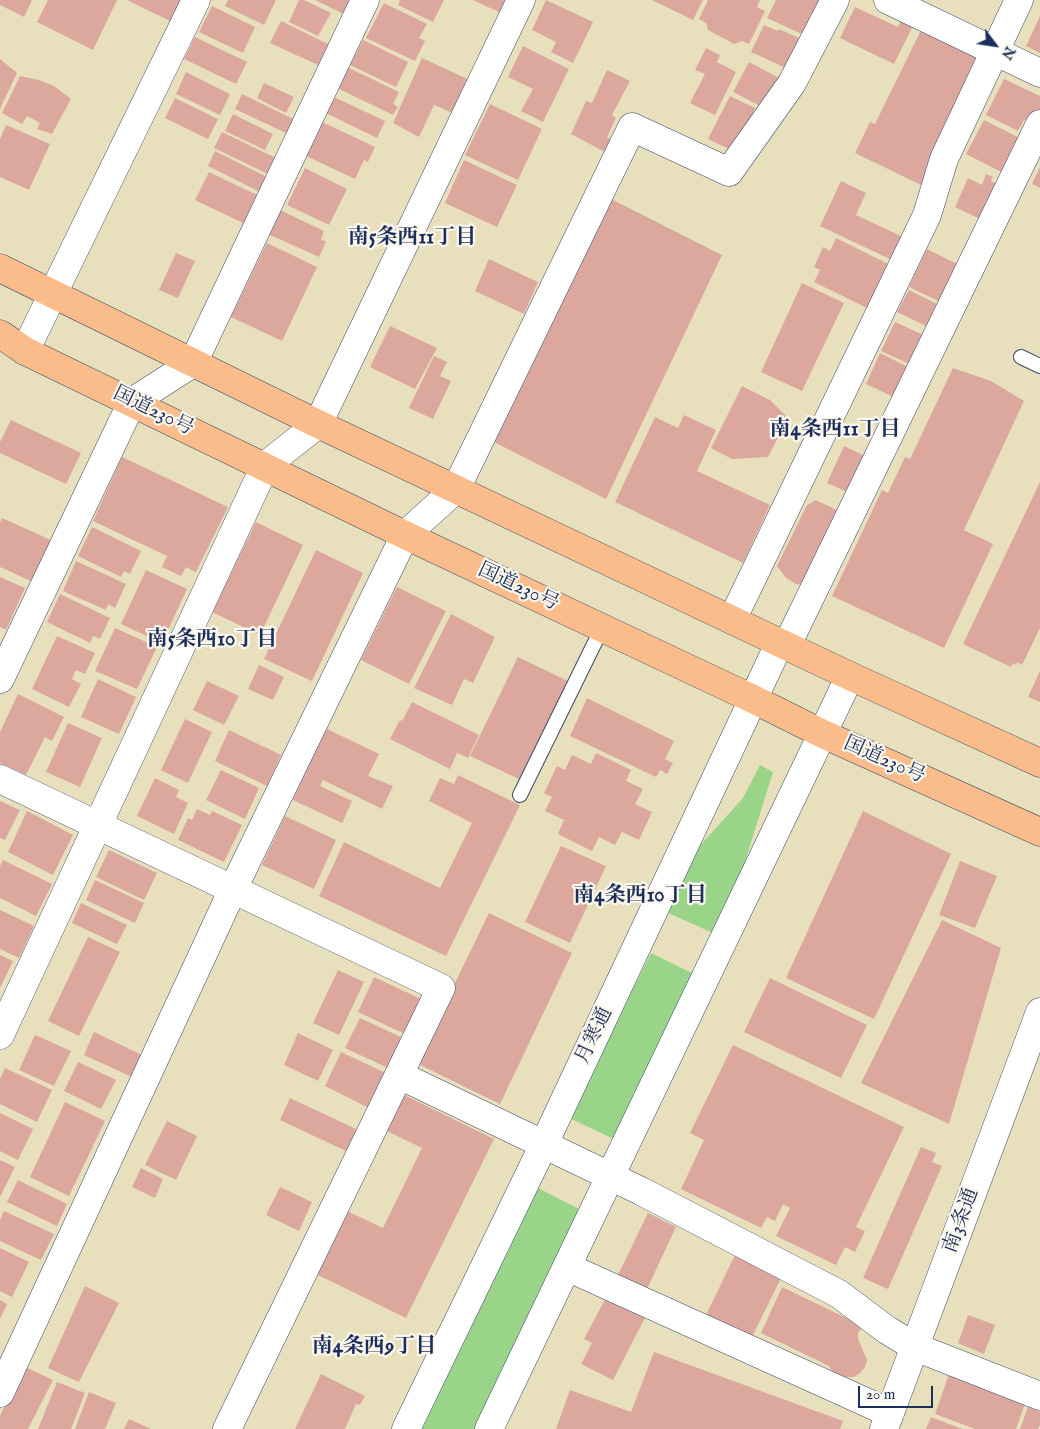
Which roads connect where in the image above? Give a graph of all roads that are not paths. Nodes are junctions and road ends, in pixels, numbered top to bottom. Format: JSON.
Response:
{"nodes":[{"id":1,"x":196,"y":0,"type":"edge"},
{"id":2,"x":365,"y":0,"type":"edge"},
{"id":3,"x":521,"y":0,"type":"edge"},
{"id":4,"x":835,"y":0,"type":"edge"},
{"id":5,"x":888,"y":0,"type":"edge"},
{"id":6,"x":1019,"y":0,"type":"edge"},
{"id":7,"x":995,"y":52,"type":"junction"},
{"id":8,"x":1040,"y":73,"type":"edge"},
{"id":9,"x":1040,"y":124,"type":"edge"},
{"id":10,"x":0,"y":268,"type":"edge"},
{"id":11,"x":52,"y":295,"type":"junction"},
{"id":12,"x":0,"y":334,"type":"edge"},
{"id":13,"x":13,"y":349,"type":"edge"},
{"id":14,"x":1021,"y":357,"type":"dead end"},
{"id":15,"x":192,"y":362,"type":"junction"},
{"id":16,"x":1040,"y":366,"type":"edge"},
{"id":17,"x":132,"y":402,"type":"junction"},
{"id":18,"x":318,"y":424,"type":"junction"},
{"id":19,"x":265,"y":466,"type":"junction"},
{"id":20,"x":456,"y":488,"type":"junction"},
{"id":21,"x":405,"y":534,"type":"junction"},
{"id":22,"x":732,"y":620,"type":"junction"},
{"id":23,"x":602,"y":628,"type":"junction"},
{"id":24,"x":784,"y":644,"type":"junction"},
{"id":25,"x":850,"y":676,"type":"junction"},
{"id":26,"x":0,"y":679,"type":"edge"},
{"id":27,"x":753,"y":699,"type":"junction"},
{"id":28,"x":823,"y":734,"type":"junction"},
{"id":29,"x":1040,"y":763,"type":"edge"},
{"id":30,"x":0,"y":779,"type":"edge"},
{"id":31,"x":520,"y":795,"type":"dead end"},
{"id":32,"x":97,"y":825,"type":"junction"},
{"id":33,"x":1040,"y":832,"type":"edge"},
{"id":34,"x":233,"y":889,"type":"junction"},
{"id":35,"x":1040,"y":1012,"type":"edge"},
{"id":36,"x":0,"y":1035,"type":"edge"},
{"id":37,"x":399,"y":1075,"type":"junction"},
{"id":38,"x":544,"y":1144,"type":"junction"},
{"id":39,"x":611,"y":1176,"type":"junction"},
{"id":40,"x":567,"y":1267,"type":"junction"},
{"id":41,"x":915,"y":1347,"type":"junction"},
{"id":42,"x":0,"y":1393,"type":"edge"},
{"id":43,"x":1040,"y":1396,"type":"edge"},
{"id":44,"x":887,"y":1421,"type":"edge"},
{"id":45,"x":227,"y":1429,"type":"edge"},
{"id":46,"x":406,"y":1429,"type":"edge"},
{"id":47,"x":489,"y":1429,"type":"edge"}],
"edges":[{"from":1,"to":11,"type":"street"},
{"from":2,"to":15,"type":"street"},
{"from":3,"to":18,"type":"street"},
{"from":4,"to":20,"type":"street"},
{"from":5,"to":7,"type":"street"},
{"from":6,"to":7,"type":"street"},
{"from":7,"to":8,"type":"street"},
{"from":7,"to":22,"type":"street"},
{"from":9,"to":24,"type":"street","name":"月寒通"},
{"from":10,"to":11,"type":"highway"},
{"from":11,"to":13,"type":"street"},
{"from":11,"to":15,"type":"highway"},
{"from":12,"to":13,"type":"highway","name":"国道230号"},
{"from":13,"to":17,"type":"highway","name":"国道230号"},
{"from":14,"to":16,"type":"lane"},
{"from":15,"to":17,"type":"street"},
{"from":15,"to":18,"type":"highway"},
{"from":17,"to":19,"type":"highway","name":"国道230号"},
{"from":17,"to":26,"type":"street"},
{"from":18,"to":19,"type":"street"},
{"from":18,"to":20,"type":"highway"},
{"from":19,"to":21,"type":"highway","name":"国道230号"},
{"from":19,"to":32,"type":"street"},
{"from":20,"to":21,"type":"street"},
{"from":20,"to":22,"type":"highway"},
{"from":21,"to":23,"type":"highway","name":"国道230号"},
{"from":21,"to":34,"type":"street"},
{"from":22,"to":24,"type":"highway"},
{"from":23,"to":27,"type":"highway","name":"国道230号"},
{"from":23,"to":31,"type":"lane"},
{"from":24,"to":25,"type":"highway"},
{"from":24,"to":27,"type":"street","name":"月寒通"},
{"from":25,"to":28,"type":"street"},
{"from":25,"to":29,"type":"highway"},
{"from":27,"to":28,"type":"highway","name":"国道230号"},
{"from":27,"to":38,"type":"street","name":"月寒通"},
{"from":28,"to":33,"type":"highway","name":"国道230号"},
{"from":28,"to":39,"type":"street"},
{"from":30,"to":32,"type":"street"},
{"from":32,"to":34,"type":"street"},
{"from":32,"to":36,"type":"street"},
{"from":34,"to":37,"type":"street"},
{"from":34,"to":42,"type":"street"},
{"from":35,"to":41,"type":"street","name":"南3条通"},
{"from":37,"to":38,"type":"street"},
{"from":37,"to":45,"type":"street"},
{"from":38,"to":39,"type":"street"},
{"from":38,"to":46,"type":"street","name":"月寒通"},
{"from":39,"to":40,"type":"street"},
{"from":39,"to":41,"type":"street"},
{"from":40,"to":44,"type":"street"},
{"from":40,"to":47,"type":"street"},
{"from":41,"to":43,"type":"street"},
{"from":41,"to":44,"type":"street","name":"南3条通"}]}
